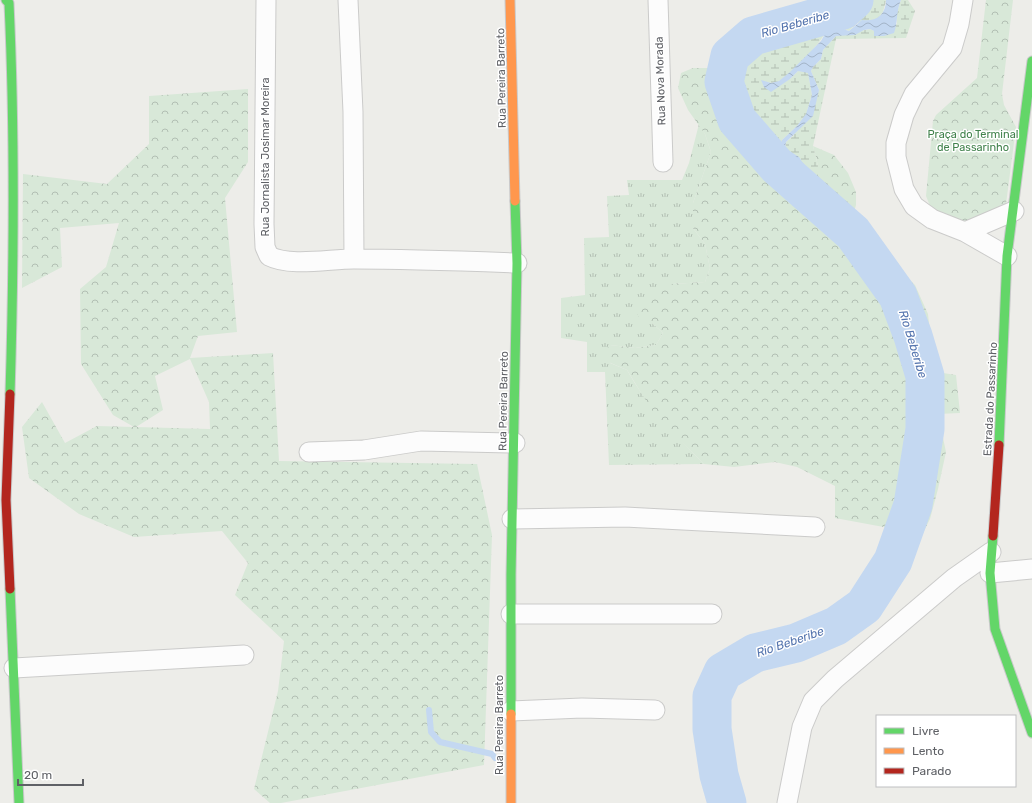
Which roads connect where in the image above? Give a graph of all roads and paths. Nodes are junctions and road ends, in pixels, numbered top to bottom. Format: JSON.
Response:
{"nodes":[{"id":1,"x":266,"y":0,"type":"edge"},
{"id":2,"x":348,"y":0,"type":"edge"},
{"id":3,"x":510,"y":0,"type":"edge"},
{"id":4,"x":658,"y":0,"type":"edge"},
{"id":5,"x":963,"y":0,"type":"edge"},
{"id":6,"x":7,"y":4,"type":"edge"},
{"id":7,"x":1032,"y":61,"type":"edge"},
{"id":8,"x":663,"y":162,"type":"dead end"},
{"id":9,"x":1014,"y":211,"type":"junction"},
{"id":10,"x":965,"y":232,"type":"junction"},
{"id":11,"x":1007,"y":256,"type":"junction"},
{"id":12,"x":354,"y":259,"type":"junction"},
{"id":13,"x":517,"y":263,"type":"junction"},
{"id":14,"x":515,"y":443,"type":"junction"},
{"id":15,"x":309,"y":452,"type":"dead end"},
{"id":16,"x":512,"y":519,"type":"junction"},
{"id":17,"x":815,"y":527,"type":"dead end"},
{"id":18,"x":991,"y":552,"type":"junction"},
{"id":19,"x":1032,"y":569,"type":"edge"},
{"id":20,"x":990,"y":573,"type":"junction"},
{"id":21,"x":511,"y":614,"type":"junction"},
{"id":22,"x":712,"y":614,"type":"dead end"},
{"id":23,"x":244,"y":655,"type":"dead end"},
{"id":24,"x":14,"y":668,"type":"junction"},
{"id":25,"x":655,"y":710,"type":"dead end"},
{"id":26,"x":511,"y":711,"type":"junction"},
{"id":27,"x":1032,"y":733,"type":"edge"},
{"id":28,"x":19,"y":803,"type":"edge"},
{"id":29,"x":510,"y":803,"type":"edge"},
{"id":30,"x":787,"y":803,"type":"edge"}],
"edges":[{"from":1,"to":12,"type":"street","name":"Rua Jornalista Josimar Moreira"},
{"from":2,"to":12,"type":"street"},
{"from":3,"to":13,"type":"street","name":"Rua Pereira Barreto"},
{"from":4,"to":8,"type":"street","name":"Rua Nova Morada"},
{"from":5,"to":10,"type":"street"},
{"from":6,"to":24,"type":"street"},
{"from":7,"to":9,"type":"street","name":"Estrada do Passarinho"},
{"from":9,"to":10,"type":"street"},
{"from":9,"to":11,"type":"street","name":"Estrada do Passarinho"},
{"from":10,"to":11,"type":"street"},
{"from":11,"to":18,"type":"street","name":"Estrada do Passarinho"},
{"from":12,"to":13,"type":"street","name":"Rua Jornalista Josimar Moreira"},
{"from":13,"to":14,"type":"street","name":"Rua Pereira Barreto"},
{"from":14,"to":15,"type":"street"},
{"from":14,"to":16,"type":"street","name":"Rua Pereira Barreto"},
{"from":16,"to":17,"type":"street"},
{"from":16,"to":21,"type":"street","name":"Rua Pereira Barreto"},
{"from":18,"to":20,"type":"street","name":"Estrada do Passarinho"},
{"from":18,"to":30,"type":"street"},
{"from":19,"to":20,"type":"street"},
{"from":20,"to":27,"type":"street","name":"Estrada do Passarinho"},
{"from":21,"to":22,"type":"street"},
{"from":21,"to":26,"type":"street","name":"Rua Pereira Barreto"},
{"from":23,"to":24,"type":"street"},
{"from":24,"to":28,"type":"street"},
{"from":25,"to":26,"type":"street"},
{"from":26,"to":29,"type":"street","name":"Rua Pereira Barreto"}]}
